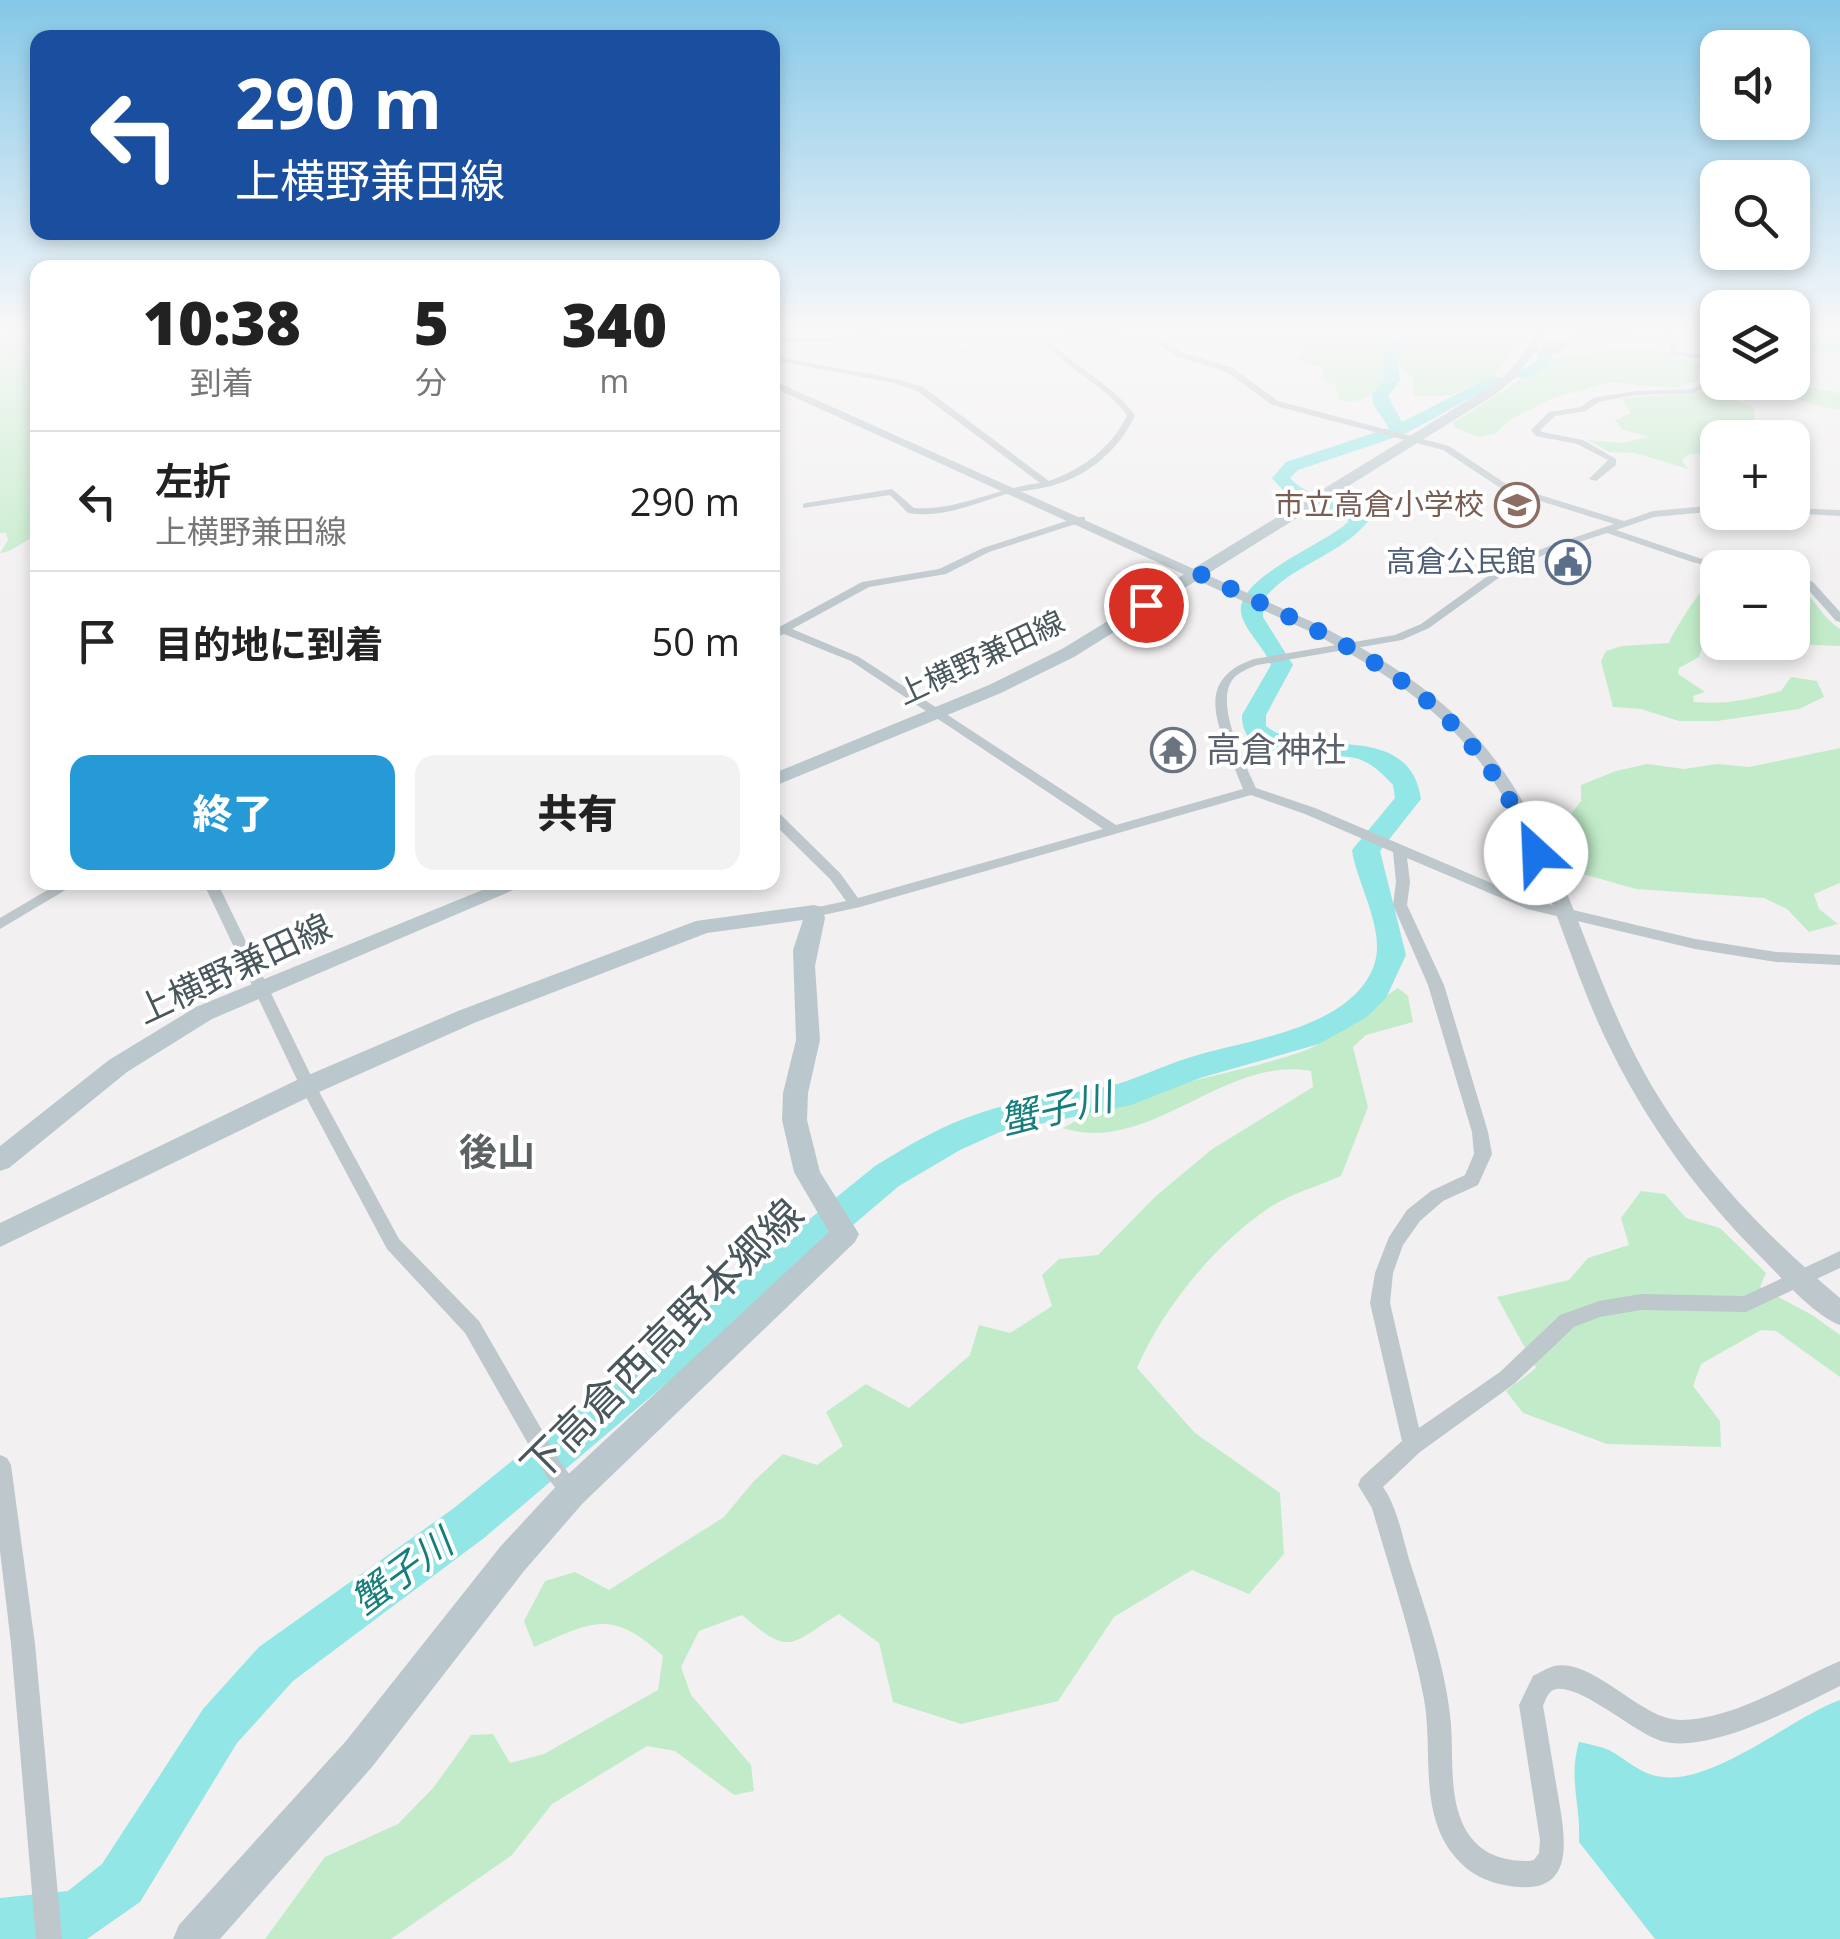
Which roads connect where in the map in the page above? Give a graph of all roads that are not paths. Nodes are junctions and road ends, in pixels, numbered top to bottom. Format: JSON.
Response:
{"nodes":[{"id":1,"x":858,"y":420,"type":"edge"},
{"id":2,"x":962,"y":420,"type":"edge"},
{"id":3,"x":1126,"y":420,"type":"edge"},
{"id":4,"x":1341,"y":420,"type":"edge"},
{"id":5,"x":1444,"y":420,"type":"edge"},
{"id":6,"x":1544,"y":420,"type":"edge"},
{"id":7,"x":1415,"y":439,"type":"junction"},
{"id":8,"x":1593,"y":479,"type":"dead end"},
{"id":9,"x":1047,"y":484,"type":"junction"},
{"id":10,"x":1015,"y":489,"type":"junction"},
{"id":11,"x":806,"y":506,"type":"dead end"},
{"id":12,"x":1700,"y":509,"type":"edge"},
{"id":13,"x":1810,"y":511,"type":"edge"},
{"id":14,"x":1840,"y":512,"type":"edge"},
{"id":15,"x":1082,"y":520,"type":"junction"},
{"id":16,"x":1621,"y":524,"type":"junction"},
{"id":17,"x":1605,"y":529,"type":"junction"},
{"id":18,"x":1700,"y":561,"type":"edge"},
{"id":19,"x":1198,"y":573,"type":"junction"},
{"id":20,"x":1810,"y":585,"type":"edge"},
{"id":21,"x":1840,"y":619,"type":"edge"},
{"id":22,"x":786,"y":631,"type":"junction"},
{"id":23,"x":780,"y":633,"type":"edge"},
{"id":24,"x":1350,"y":646,"type":"junction"},
{"id":25,"x":936,"y":715,"type":"junction"},
{"id":26,"x":780,"y":778,"type":"edge"},
{"id":27,"x":1250,"y":791,"type":"junction"},
{"id":28,"x":780,"y":822,"type":"edge"},
{"id":29,"x":1115,"y":831,"type":"junction"},
{"id":30,"x":1400,"y":852,"type":"junction"},
{"id":31,"x":58,"y":890,"type":"edge"},
{"id":32,"x":214,"y":890,"type":"edge"},
{"id":33,"x":502,"y":890,"type":"edge"},
{"id":34,"x":855,"y":904,"type":"junction"},
{"id":35,"x":814,"y":912,"type":"junction"},
{"id":36,"x":1562,"y":914,"type":"junction"},
{"id":37,"x":0,"y":924,"type":"edge"},
{"id":38,"x":1840,"y":960,"type":"edge"},
{"id":39,"x":262,"y":988,"type":"junction"},
{"id":40,"x":308,"y":1086,"type":"junction"},
{"id":41,"x":0,"y":1161,"type":"edge"},
{"id":42,"x":0,"y":1236,"type":"edge"},
{"id":43,"x":1840,"y":1259,"type":"edge"},
{"id":44,"x":1840,"y":1314,"type":"edge"},
{"id":45,"x":1413,"y":1445,"type":"junction"},
{"id":46,"x":0,"y":1465,"type":"edge"},
{"id":47,"x":563,"y":1481,"type":"junction"},
{"id":48,"x":1840,"y":1673,"type":"edge"},
{"id":49,"x":49,"y":1939,"type":"edge"},
{"id":50,"x":193,"y":1939,"type":"edge"}],
"edges":[{"from":1,"to":10,"type":"street"},
{"from":2,"to":9,"type":"street"},
{"from":3,"to":9,"type":"street"},
{"from":4,"to":7,"type":"street"},
{"from":5,"to":7,"type":"main road","name":"上横野兼田線"},
{"from":6,"to":8,"type":"street"},
{"from":7,"to":16,"type":"street"},
{"from":7,"to":19,"type":"main road","name":"上横野兼田線"},
{"from":9,"to":10,"type":"street"},
{"from":10,"to":11,"type":"street"},
{"from":10,"to":15,"type":"street"},
{"from":12,"to":16,"type":"street"},
{"from":13,"to":14,"type":"street"},
{"from":15,"to":19,"type":"street"},
{"from":15,"to":22,"type":"street"},
{"from":16,"to":17,"type":"street"},
{"from":17,"to":18,"type":"street"},
{"from":17,"to":24,"type":"street"},
{"from":19,"to":24,"type":"street"},
{"from":19,"to":25,"type":"main road","name":"上横野兼田線"},
{"from":20,"to":21,"type":"street"},
{"from":22,"to":23,"type":"street"},
{"from":22,"to":25,"type":"street"},
{"from":24,"to":27,"type":"street"},
{"from":24,"to":36,"type":"street"},
{"from":25,"to":26,"type":"main road","name":"上横野兼田線"},
{"from":25,"to":29,"type":"street"},
{"from":27,"to":29,"type":"street"},
{"from":27,"to":30,"type":"street"},
{"from":28,"to":34,"type":"street"},
{"from":29,"to":34,"type":"street"},
{"from":30,"to":36,"type":"street"},
{"from":30,"to":45,"type":"street"},
{"from":31,"to":37,"type":"street"},
{"from":32,"to":39,"type":"street"},
{"from":33,"to":39,"type":"main road","name":"上横野兼田線"},
{"from":34,"to":35,"type":"street"},
{"from":35,"to":40,"type":"main road"},
{"from":35,"to":47,"type":"main road","name":"下高倉西高野本郷線"},
{"from":36,"to":38,"type":"street"},
{"from":36,"to":44,"type":"street"},
{"from":39,"to":40,"type":"street"},
{"from":39,"to":41,"type":"main road","name":"上横野兼田線"},
{"from":40,"to":42,"type":"main road"},
{"from":40,"to":47,"type":"street"},
{"from":43,"to":45,"type":"street"},
{"from":45,"to":48,"type":"street"},
{"from":46,"to":49,"type":"street"},
{"from":47,"to":50,"type":"main road","name":"下高倉西高野本郷線"}]}
